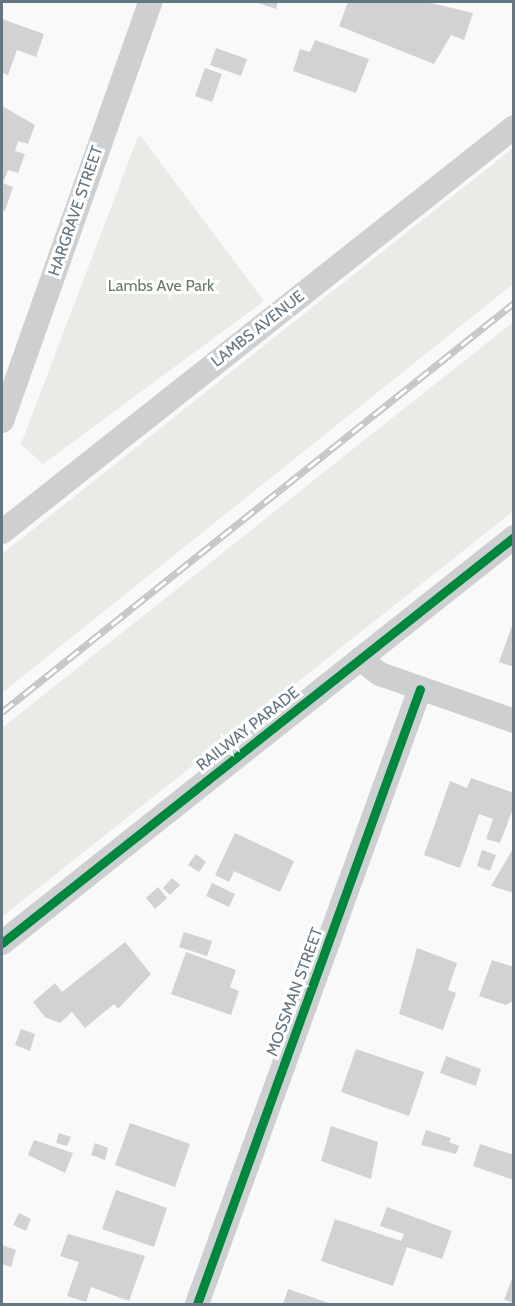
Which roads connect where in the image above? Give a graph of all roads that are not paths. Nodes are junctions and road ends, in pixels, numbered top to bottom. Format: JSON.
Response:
{"nodes":[{"id":1,"x":150,"y":2,"type":"edge"},
{"id":2,"x":513,"y":127,"type":"edge"},
{"id":3,"x":2,"y":421,"type":"edge"},
{"id":4,"x":2,"y":532,"type":"edge"},
{"id":5,"x":513,"y":537,"type":"edge"},
{"id":6,"x":360,"y":659,"type":"junction"},
{"id":7,"x":420,"y":689,"type":"junction"},
{"id":8,"x":513,"y":722,"type":"edge"},
{"id":9,"x":2,"y":943,"type":"edge"},
{"id":10,"x":197,"y":1305,"type":"edge"}],
"edges":[{"from":1,"to":3,"type":"street","name":"HARGRAVE STREET"},
{"from":2,"to":4,"type":"street","name":"LAMBS AVENUE"},
{"from":5,"to":6,"type":"street","name":"RAILWAY PARADE"},
{"from":6,"to":7,"type":"street"},
{"from":6,"to":9,"type":"street","name":"RAILWAY PARADE"},
{"from":7,"to":8,"type":"street"},
{"from":7,"to":10,"type":"street","name":"MOSSMAN STREET"}]}
